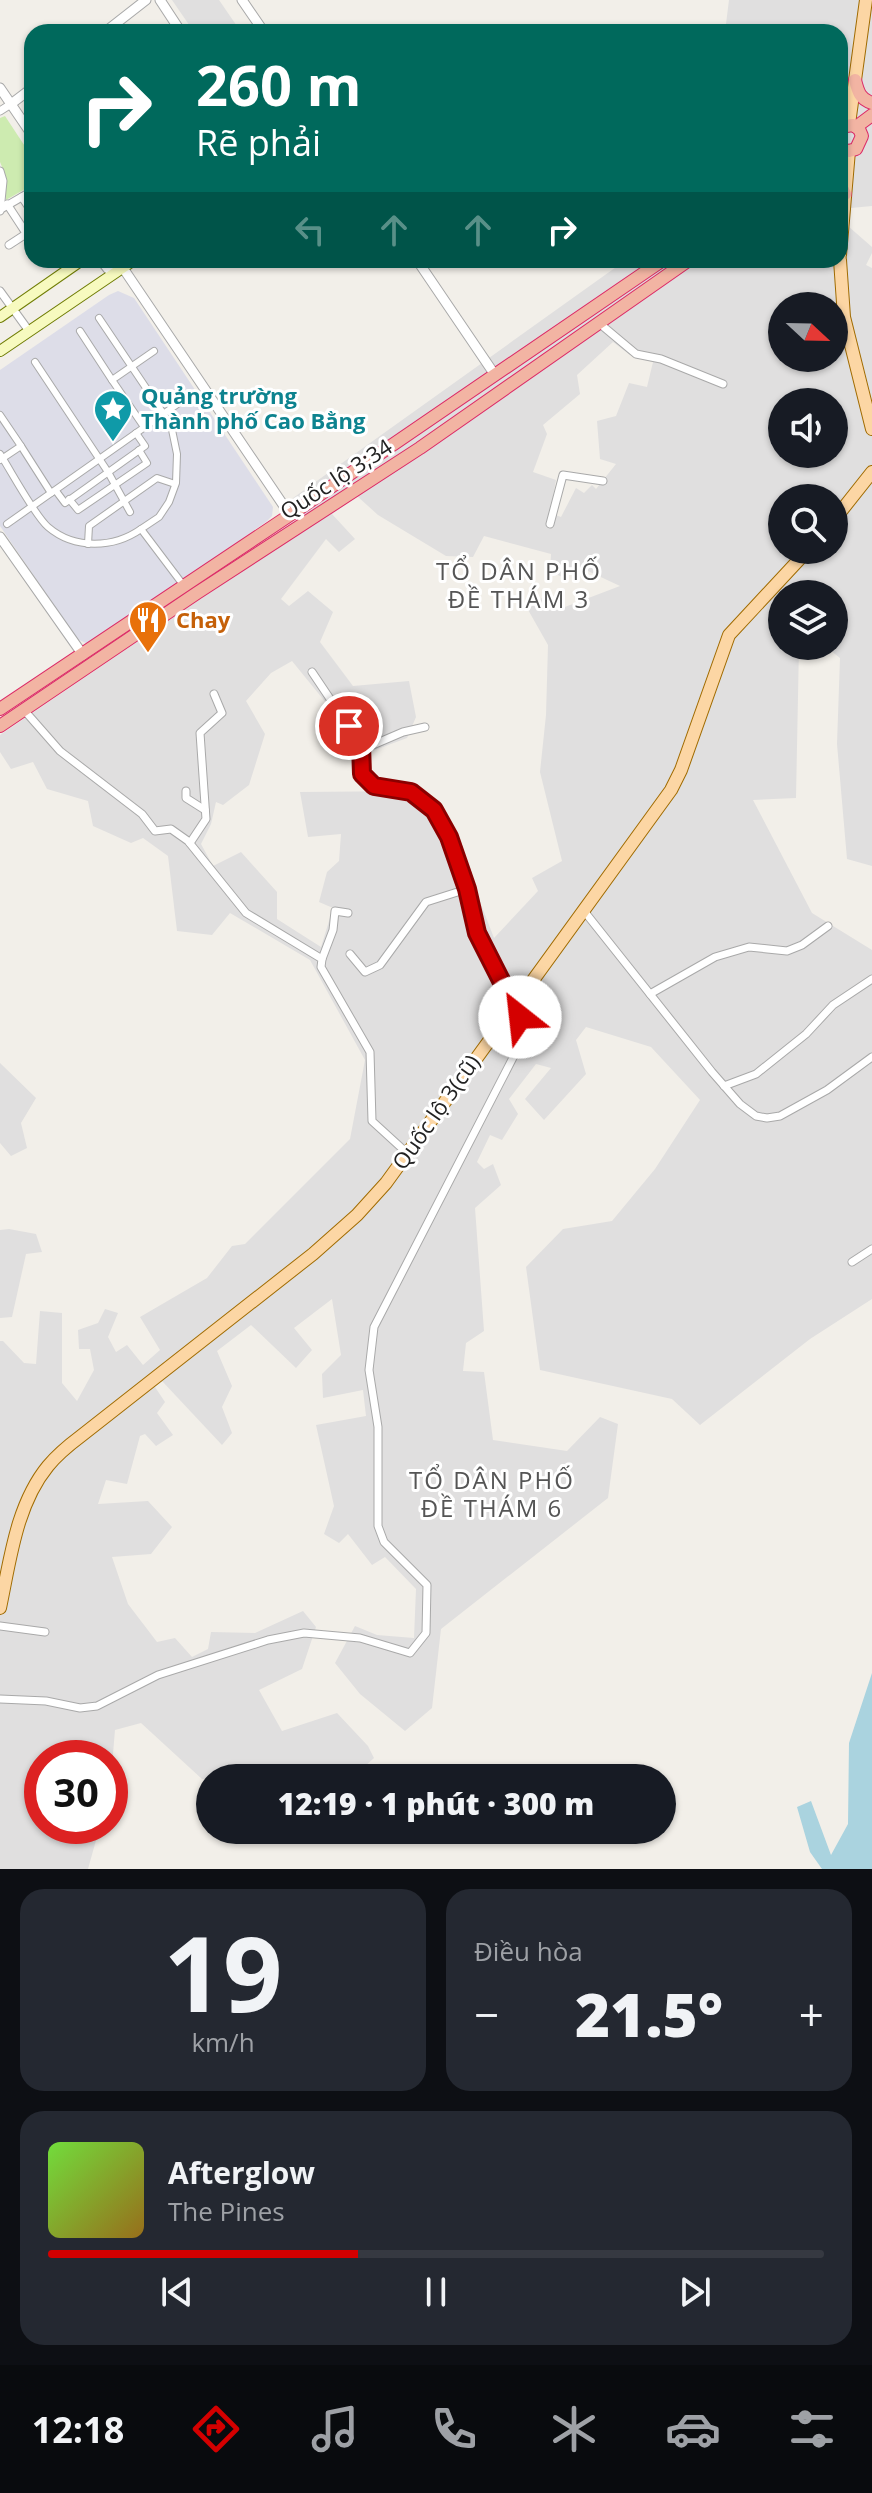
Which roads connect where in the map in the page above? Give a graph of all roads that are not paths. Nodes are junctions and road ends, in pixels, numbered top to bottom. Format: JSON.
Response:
{"nodes":[{"id":1,"x":146,"y":0,"type":"edge"},
{"id":2,"x":160,"y":0,"type":"edge"},
{"id":3,"x":242,"y":0,"type":"edge"},
{"id":4,"x":866,"y":0,"type":"edge"},
{"id":5,"x":115,"y":24,"type":"edge"},
{"id":6,"x":176,"y":24,"type":"edge"},
{"id":7,"x":258,"y":24,"type":"edge"},
{"id":8,"x":855,"y":80,"type":"junction"},
{"id":9,"x":0,"y":88,"type":"edge"},
{"id":10,"x":24,"y":94,"type":"edge"},
{"id":11,"x":872,"y":103,"type":"edge"},
{"id":12,"x":11,"y":104,"type":"junction"},
{"id":13,"x":0,"y":111,"type":"edge"},
{"id":14,"x":872,"y":115,"type":"edge"},
{"id":15,"x":24,"y":123,"type":"edge"},
{"id":16,"x":856,"y":127,"type":"edge"},
{"id":17,"x":848,"y":149,"type":"edge"},
{"id":18,"x":0,"y":171,"type":"edge"},
{"id":19,"x":22,"y":197,"type":"joint"},
{"id":20,"x":24,"y":200,"type":"edge"},
{"id":21,"x":3,"y":208,"type":"edge"},
{"id":22,"x":24,"y":227,"type":"edge"},
{"id":23,"x":24,"y":235,"type":"edge"},
{"id":24,"x":9,"y":245,"type":"dead end"},
{"id":25,"x":70,"y":268,"type":"edge"},
{"id":26,"x":122,"y":268,"type":"edge"},
{"id":27,"x":132,"y":268,"type":"edge"},
{"id":28,"x":422,"y":268,"type":"edge"},
{"id":29,"x":651,"y":268,"type":"edge"},
{"id":30,"x":678,"y":268,"type":"edge"},
{"id":31,"x":840,"y":268,"type":"edge"},
{"id":32,"x":0,"y":291,"type":"edge"},
{"id":33,"x":13,"y":307,"type":"junction"},
{"id":34,"x":0,"y":317,"type":"edge"},
{"id":35,"x":99,"y":318,"type":"dead end"},
{"id":36,"x":599,"y":323,"type":"junction"},
{"id":37,"x":29,"y":331,"type":"junction"},
{"id":38,"x":80,"y":331,"type":"dead end"},
{"id":39,"x":0,"y":336,"type":"edge"},
{"id":40,"x":4,"y":348,"type":"edge"},
{"id":41,"x":154,"y":351,"type":"dead end"},
{"id":42,"x":35,"y":362,"type":"dead end"},
{"id":43,"x":131,"y":367,"type":"junction"},
{"id":44,"x":495,"y":375,"type":"junction"},
{"id":45,"x":112,"y":380,"type":"junction"},
{"id":46,"x":723,"y":384,"type":"dead end"},
{"id":47,"x":186,"y":398,"type":"dead end"},
{"id":48,"x":163,"y":414,"type":"junction"},
{"id":49,"x":0,"y":415,"type":"edge"},
{"id":50,"x":144,"y":427,"type":"junction"},
{"id":51,"x":872,"y":429,"type":"edge"},
{"id":52,"x":413,"y":432,"type":"junction"},
{"id":53,"x":136,"y":433,"type":"junction"},
{"id":54,"x":21,"y":446,"type":"junction"},
{"id":55,"x":423,"y":446,"type":"junction"},
{"id":56,"x":139,"y":450,"type":"junction"},
{"id":57,"x":1,"y":457,"type":"edge"},
{"id":58,"x":99,"y":460,"type":"junction"},
{"id":59,"x":108,"y":472,"type":"junction"},
{"id":60,"x":872,"y":472,"type":"edge"},
{"id":61,"x":603,"y":481,"type":"dead end"},
{"id":62,"x":175,"y":484,"type":"junction"},
{"id":63,"x":115,"y":485,"type":"junction"},
{"id":64,"x":54,"y":492,"type":"junction"},
{"id":65,"x":69,"y":499,"type":"junction"},
{"id":66,"x":124,"y":501,"type":"junction"},
{"id":67,"x":848,"y":502,"type":"edge"},
{"id":68,"x":33,"y":505,"type":"junction"},
{"id":69,"x":130,"y":512,"type":"dead end"},
{"id":70,"x":290,"y":515,"type":"junction"},
{"id":71,"x":7,"y":524,"type":"dead end"},
{"id":72,"x":550,"y":524,"type":"dead end"},
{"id":73,"x":298,"y":527,"type":"junction"},
{"id":74,"x":141,"y":529,"type":"junction"},
{"id":75,"x":0,"y":537,"type":"edge"},
{"id":76,"x":88,"y":544,"type":"junction"},
{"id":77,"x":795,"y":564,"type":"edge"},
{"id":78,"x":184,"y":586,"type":"junction"},
{"id":79,"x":87,"y":660,"type":"junction"},
{"id":80,"x":312,"y":672,"type":"dead end"},
{"id":81,"x":214,"y":694,"type":"dead end"},
{"id":82,"x":0,"y":709,"type":"edge"},
{"id":83,"x":24,"y":710,"type":"junction"},
{"id":84,"x":0,"y":726,"type":"edge"},
{"id":85,"x":425,"y":727,"type":"dead end"},
{"id":86,"x":361,"y":750,"type":"junction"},
{"id":87,"x":186,"y":791,"type":"dead end"},
{"id":88,"x":205,"y":810,"type":"junction"},
{"id":89,"x":190,"y":843,"type":"junction"},
{"id":90,"x":467,"y":889,"type":"junction"},
{"id":91,"x":582,"y":909,"type":"junction"},
{"id":92,"x":348,"y":913,"type":"dead end"},
{"id":93,"x":828,"y":926,"type":"dead end"},
{"id":94,"x":350,"y":954,"type":"dead end"},
{"id":95,"x":322,"y":959,"type":"junction"},
{"id":96,"x":872,"y":979,"type":"edge"},
{"id":97,"x":650,"y":994,"type":"junction"},
{"id":98,"x":511,"y":1007,"type":"junction"},
{"id":99,"x":872,"y":1057,"type":"edge"},
{"id":100,"x":724,"y":1086,"type":"junction"},
{"id":101,"x":407,"y":1153,"type":"junction"},
{"id":102,"x":872,"y":1249,"type":"edge"},
{"id":103,"x":852,"y":1262,"type":"dead end"},
{"id":104,"x":0,"y":1608,"type":"edge"},
{"id":105,"x":0,"y":1626,"type":"edge"},
{"id":106,"x":45,"y":1632,"type":"dead end"},
{"id":107,"x":0,"y":1699,"type":"edge"}],
"edges":[{"from":1,"to":5,"type":"street"},
{"from":2,"to":6,"type":"street"},
{"from":3,"to":7,"type":"street"},
{"from":4,"to":8,"type":"main road"},
{"from":8,"to":11,"type":"highway"},
{"from":8,"to":16,"type":"main road"},
{"from":9,"to":12,"type":"street"},
{"from":10,"to":12,"type":"street"},
{"from":12,"to":13,"type":"street"},
{"from":12,"to":15,"type":"street"},
{"from":14,"to":16,"type":"highway"},
{"from":16,"to":17,"type":"highway"},
{"from":18,"to":21,"type":"street"},
{"from":19,"to":20,"type":"street"},
{"from":19,"to":21,"type":"street"},
{"from":21,"to":22,"type":"street"},
{"from":23,"to":24,"type":"street"},
{"from":25,"to":33,"type":"main road"},
{"from":26,"to":37,"type":"main road"},
{"from":27,"to":70,"type":"street"},
{"from":28,"to":44,"type":"street"},
{"from":29,"to":44,"type":"highway","name":"Quốc lộ 3;34"},
{"from":30,"to":36,"type":"highway","name":"Quốc lộ 3;34"},
{"from":31,"to":51,"type":"main road"},
{"from":32,"to":33,"type":"street"},
{"from":33,"to":34,"type":"main road"},
{"from":33,"to":37,"type":"street"},
{"from":35,"to":43,"type":"street"},
{"from":36,"to":46,"type":"street"},
{"from":36,"to":55,"type":"highway","name":"Quốc lộ 3;34"},
{"from":37,"to":40,"type":"main road"},
{"from":38,"to":45,"type":"street"},
{"from":39,"to":40,"type":"street"},
{"from":41,"to":43,"type":"street"},
{"from":42,"to":58,"type":"street"},
{"from":43,"to":45,"type":"street"},
{"from":43,"to":48,"type":"street"},
{"from":44,"to":52,"type":"highway","name":"Quốc lộ 3;34"},
{"from":45,"to":50,"type":"street"},
{"from":47,"to":48,"type":"street"},
{"from":48,"to":50,"type":"street"},
{"from":48,"to":62,"type":"street"},
{"from":49,"to":54,"type":"street"},
{"from":50,"to":53,"type":"street"},
{"from":52,"to":55,"type":"highway"},
{"from":52,"to":70,"type":"highway","name":"Quốc lộ 3;34"},
{"from":53,"to":56,"type":"street"},
{"from":53,"to":58,"type":"street"},
{"from":54,"to":57,"type":"street"},
{"from":54,"to":64,"type":"street"},
{"from":55,"to":73,"type":"highway","name":"Quốc lộ 3;34"},
{"from":56,"to":59,"type":"street"},
{"from":56,"to":63,"type":"street"},
{"from":57,"to":68,"type":"street"},
{"from":58,"to":59,"type":"street"},
{"from":58,"to":64,"type":"street"},
{"from":59,"to":63,"type":"street"},
{"from":59,"to":65,"type":"street"},
{"from":60,"to":67,"type":"main road"},
{"from":61,"to":72,"type":"street"},
{"from":62,"to":66,"type":"street"},
{"from":62,"to":74,"type":"street"},
{"from":63,"to":65,"type":"street"},
{"from":63,"to":66,"type":"street"},
{"from":64,"to":65,"type":"street"},
{"from":64,"to":68,"type":"street"},
{"from":66,"to":69,"type":"street"},
{"from":66,"to":76,"type":"street"},
{"from":68,"to":71,"type":"street"},
{"from":68,"to":76,"type":"street"},
{"from":70,"to":73,"type":"highway"},
{"from":70,"to":78,"type":"highway","name":"Quốc lộ 3;34"},
{"from":73,"to":79,"type":"highway","name":"Quốc lộ 3;34"},
{"from":74,"to":76,"type":"street"},
{"from":74,"to":78,"type":"street"},
{"from":75,"to":79,"type":"street"},
{"from":77,"to":91,"type":"main road","name":"Quốc lộ 3(cũ)"},
{"from":78,"to":79,"type":"highway","name":"Quốc lộ 3;34"},
{"from":79,"to":82,"type":"highway","name":"Quốc lộ 3;34"},
{"from":79,"to":83,"type":"highway","name":"Quốc lộ 3;34"},
{"from":80,"to":86,"type":"street"},
{"from":81,"to":88,"type":"street"},
{"from":83,"to":84,"type":"highway","name":"Quốc lộ 3;34"},
{"from":83,"to":89,"type":"street"},
{"from":85,"to":86,"type":"street"},
{"from":86,"to":90,"type":"street"},
{"from":87,"to":88,"type":"street"},
{"from":88,"to":89,"type":"street"},
{"from":89,"to":95,"type":"street"},
{"from":90,"to":94,"type":"street"},
{"from":90,"to":98,"type":"street"},
{"from":91,"to":97,"type":"street"},
{"from":91,"to":98,"type":"main road","name":"Quốc lộ 3(cũ)"},
{"from":92,"to":95,"type":"street"},
{"from":93,"to":97,"type":"street"},
{"from":95,"to":101,"type":"street"},
{"from":96,"to":100,"type":"street"},
{"from":97,"to":100,"type":"street"},
{"from":98,"to":101,"type":"main road","name":"Quốc lộ 3(cũ)"},
{"from":98,"to":107,"type":"street"},
{"from":99,"to":100,"type":"street"},
{"from":101,"to":104,"type":"main road","name":"Quốc lộ 3(cũ)"},
{"from":102,"to":103,"type":"street"},
{"from":105,"to":106,"type":"street"}]}
